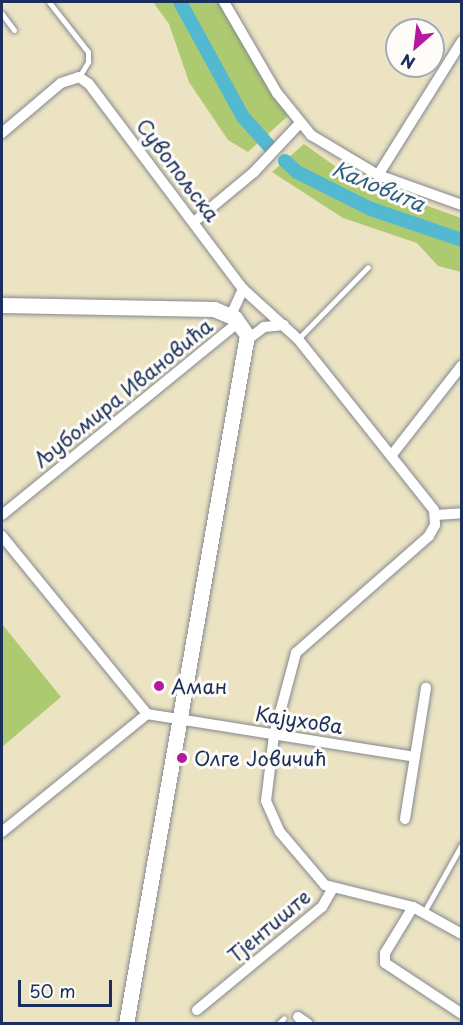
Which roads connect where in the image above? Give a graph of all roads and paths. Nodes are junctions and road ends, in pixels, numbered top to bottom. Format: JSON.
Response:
{"nodes":[{"id":1,"x":49,"y":2,"type":"edge"},
{"id":2,"x":224,"y":2,"type":"edge"},
{"id":3,"x":2,"y":14,"type":"edge"},
{"id":4,"x":14,"y":30,"type":"dead end"},
{"id":5,"x":462,"y":41,"type":"edge"},
{"id":6,"x":79,"y":77,"type":"junction"},
{"id":7,"x":299,"y":124,"type":"junction"},
{"id":8,"x":2,"y":133,"type":"edge"},
{"id":9,"x":378,"y":175,"type":"junction"},
{"id":10,"x":462,"y":205,"type":"edge"},
{"id":11,"x":195,"y":221,"type":"junction"},
{"id":12,"x":368,"y":267,"type":"dead end"},
{"id":13,"x":243,"y":289,"type":"junction"},
{"id":14,"x":2,"y":304,"type":"edge"},
{"id":15,"x":235,"y":319,"type":"junction"},
{"id":16,"x":284,"y":325,"type":"junction"},
{"id":17,"x":298,"y":339,"type":"junction"},
{"id":18,"x":247,"y":340,"type":"junction"},
{"id":19,"x":462,"y":365,"type":"edge"},
{"id":20,"x":391,"y":456,"type":"junction"},
{"id":21,"x":462,"y":513,"type":"edge"},
{"id":22,"x":436,"y":514,"type":"junction"},
{"id":23,"x":2,"y":515,"type":"edge"},
{"id":24,"x":2,"y":538,"type":"edge"},
{"id":25,"x":426,"y":687,"type":"dead end"},
{"id":26,"x":147,"y":714,"type":"junction"},
{"id":27,"x":178,"y":718,"type":"junction"},
{"id":28,"x":274,"y":735,"type":"junction"},
{"id":29,"x":415,"y":757,"type":"junction"},
{"id":30,"x":405,"y":819,"type":"dead end"},
{"id":31,"x":2,"y":832,"type":"edge"},
{"id":32,"x":462,"y":844,"type":"edge"},
{"id":33,"x":333,"y":888,"type":"junction"},
{"id":34,"x":413,"y":907,"type":"junction"},
{"id":35,"x":424,"y":912,"type":"junction"},
{"id":36,"x":461,"y":934,"type":"edge"},
{"id":37,"x":197,"y":1010,"type":"dead end"},
{"id":38,"x":462,"y":1014,"type":"edge"},
{"id":39,"x":298,"y":1017,"type":"dead end"},
{"id":40,"x":284,"y":1018,"type":"dead end"},
{"id":41,"x":126,"y":1023,"type":"edge"},
{"id":42,"x":278,"y":1023,"type":"edge"},
{"id":43,"x":308,"y":1023,"type":"edge"}],
"edges":[{"from":1,"to":6,"type":"lane"},
{"from":2,"to":7,"type":"street"},
{"from":3,"to":4,"type":"lane"},
{"from":5,"to":9,"type":"street"},
{"from":6,"to":8,"type":"street"},
{"from":6,"to":11,"type":"street","name":"Сувопољска"},
{"from":7,"to":9,"type":"street"},
{"from":7,"to":11,"type":"street"},
{"from":9,"to":10,"type":"street"},
{"from":11,"to":13,"type":"street","name":"Сувопољска"},
{"from":12,"to":17,"type":"lane"},
{"from":13,"to":15,"type":"street"},
{"from":13,"to":16,"type":"street"},
{"from":14,"to":15,"type":"street"},
{"from":15,"to":18,"type":"street"},
{"from":15,"to":23,"type":"street","name":"Љубомира Ивановића"},
{"from":16,"to":17,"type":"street"},
{"from":16,"to":18,"type":"street"},
{"from":17,"to":20,"type":"street"},
{"from":18,"to":27,"type":"street"},
{"from":19,"to":20,"type":"street"},
{"from":20,"to":22,"type":"street"},
{"from":21,"to":22,"type":"street"},
{"from":22,"to":28,"type":"street"},
{"from":24,"to":26,"type":"street"},
{"from":25,"to":29,"type":"street"},
{"from":26,"to":27,"type":"street","name":"Кајухова"},
{"from":26,"to":31,"type":"street"},
{"from":27,"to":28,"type":"street","name":"Кајухова"},
{"from":27,"to":41,"type":"street"},
{"from":28,"to":29,"type":"street","name":"Кајухова"},
{"from":28,"to":33,"type":"street","name":"Тјентиште"},
{"from":29,"to":30,"type":"street"},
{"from":32,"to":35,"type":"lane"},
{"from":33,"to":34,"type":"street"},
{"from":33,"to":37,"type":"street","name":"Тјентиште"},
{"from":34,"to":35,"type":"street"},
{"from":34,"to":38,"type":"street"},
{"from":35,"to":36,"type":"street"},
{"from":39,"to":43,"type":"street"},
{"from":40,"to":42,"type":"lane"}]}
